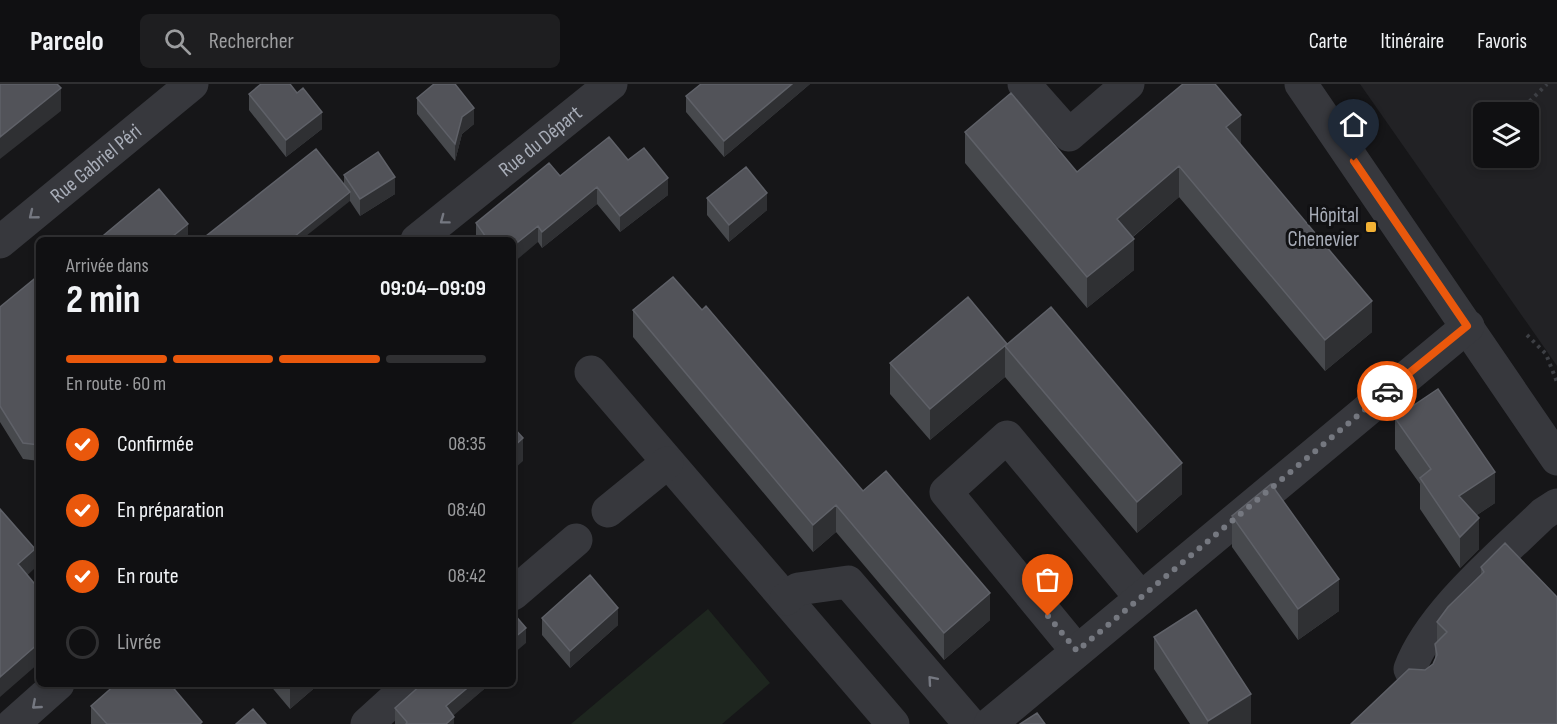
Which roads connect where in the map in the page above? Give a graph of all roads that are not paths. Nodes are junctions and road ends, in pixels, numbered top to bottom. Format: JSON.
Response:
{"nodes":[{"id":1,"x":192,"y":84,"type":"edge"},
{"id":2,"x":611,"y":84,"type":"edge"},
{"id":3,"x":1024,"y":84,"type":"edge"},
{"id":4,"x":1128,"y":84,"type":"edge"},
{"id":5,"x":1301,"y":84,"type":"edge"},
{"id":6,"x":421,"y":237,"type":"edge"},
{"id":7,"x":0,"y":242,"type":"edge"},
{"id":8,"x":1467,"y":326,"type":"junction"},
{"id":9,"x":591,"y":372,"type":"dead end"},
{"id":10,"x":1557,"y":459,"type":"edge"},
{"id":11,"x":667,"y":463,"type":"junction"},
{"id":12,"x":1557,"y":505,"type":"edge"},
{"id":13,"x":608,"y":511,"type":"dead end"},
{"id":14,"x":576,"y":540,"type":"dead end"},
{"id":15,"x":516,"y":591,"type":"edge"},
{"id":16,"x":1142,"y":598,"type":"junction"},
{"id":17,"x":786,"y":599,"type":"junction"},
{"id":18,"x":1077,"y":651,"type":"junction"},
{"id":19,"x":1418,"y":686,"type":"edge"},
{"id":20,"x":55,"y":687,"type":"edge"},
{"id":21,"x":408,"y":687,"type":"edge"},
{"id":22,"x":13,"y":724,"type":"edge"},
{"id":23,"x":367,"y":724,"type":"edge"},
{"id":24,"x":893,"y":724,"type":"edge"},
{"id":25,"x":970,"y":724,"type":"edge"},
{"id":26,"x":990,"y":724,"type":"edge"}],
"edges":[{"from":1,"to":7,"type":"street","name":"Rue Gabriel Péri","one_way":true},
{"from":2,"to":6,"type":"street","name":"Rue du Départ","one_way":true},
{"from":3,"to":4,"type":"street"},
{"from":5,"to":8,"type":"street"},
{"from":8,"to":10,"type":"street"},
{"from":8,"to":16,"type":"street"},
{"from":9,"to":11,"type":"street"},
{"from":11,"to":13,"type":"street"},
{"from":11,"to":17,"type":"street"},
{"from":12,"to":19,"type":"street"},
{"from":14,"to":15,"type":"street"},
{"from":16,"to":18,"type":"street"},
{"from":16,"to":18,"type":"street"},
{"from":17,"to":24,"type":"street"},
{"from":25,"to":17,"type":"street","one_way":true},
{"from":18,"to":26,"type":"street"},
{"from":20,"to":22,"type":"street","one_way":true},
{"from":21,"to":23,"type":"street"}]}
